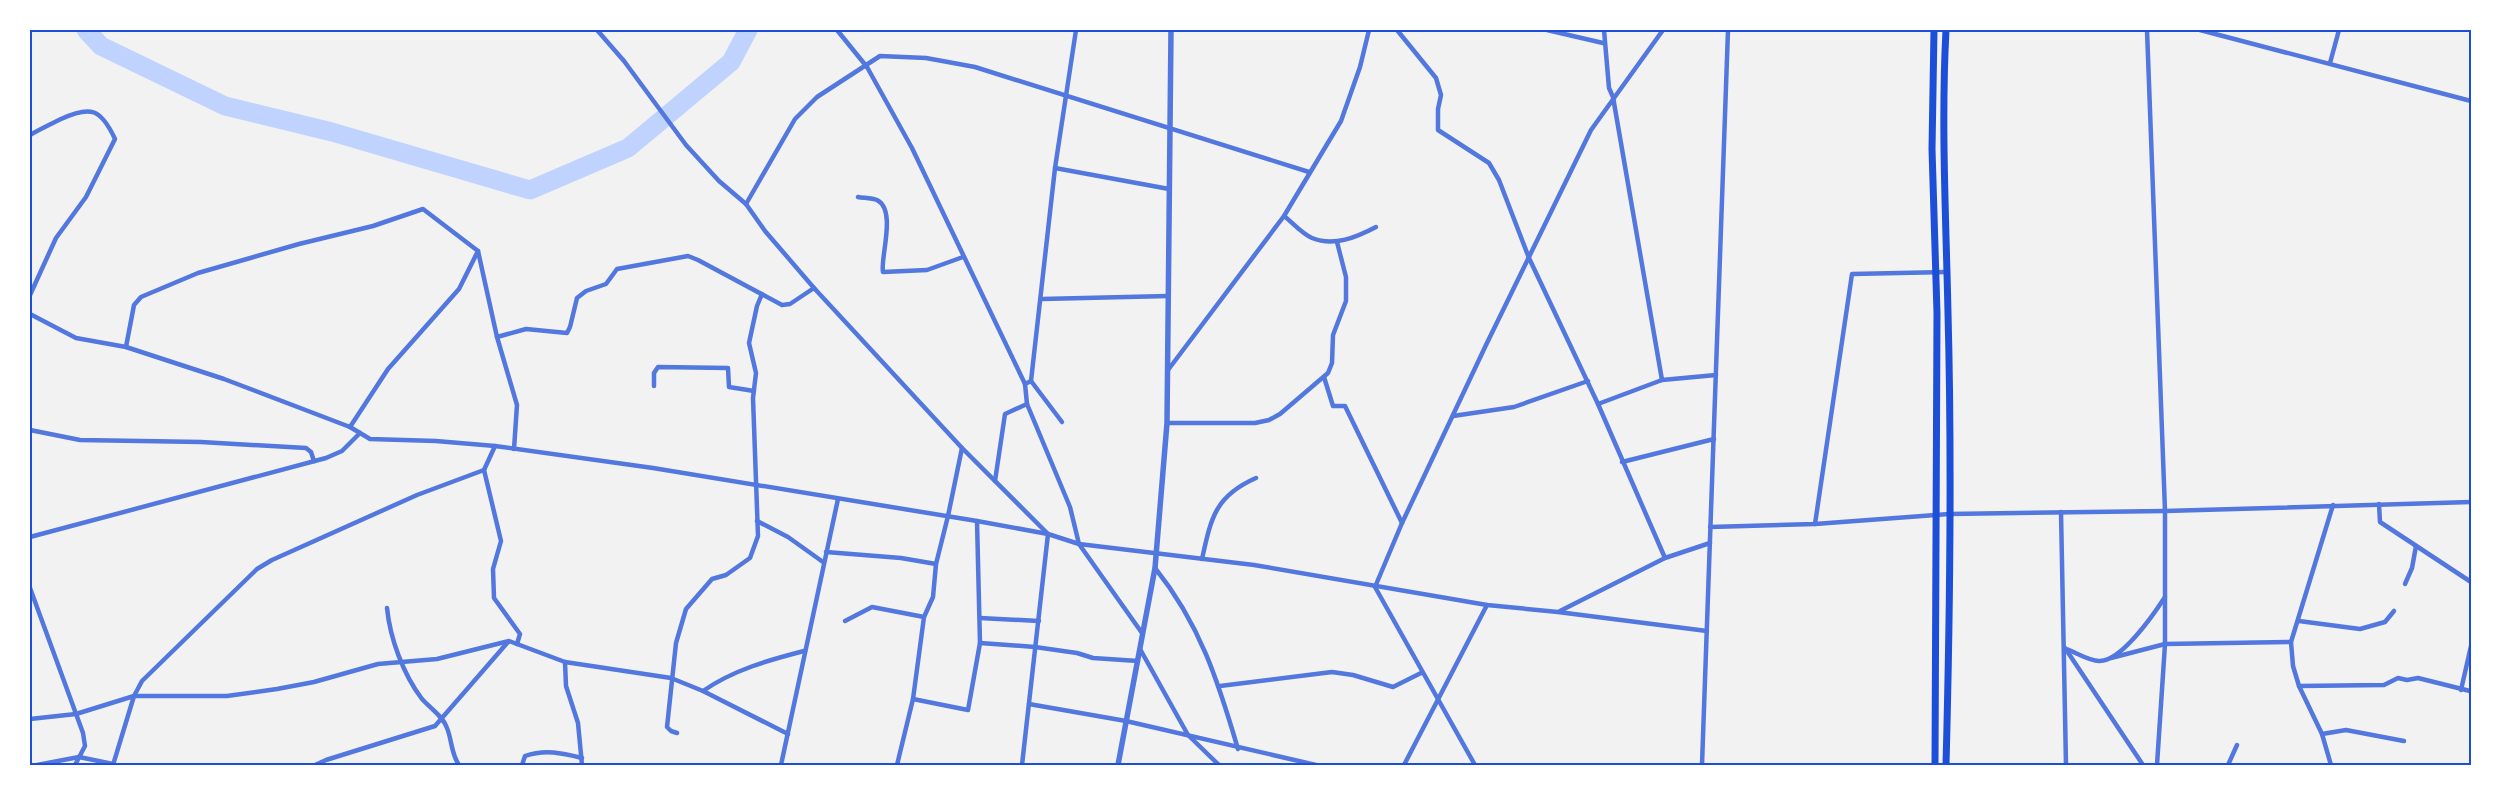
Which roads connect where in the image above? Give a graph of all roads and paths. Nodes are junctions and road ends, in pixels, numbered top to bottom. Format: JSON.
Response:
{"nodes":[{"id":1,"x":597,"y":30,"type":"edge"},
{"id":2,"x":837,"y":30,"type":"edge"},
{"id":3,"x":1076,"y":30,"type":"edge"},
{"id":4,"x":1171,"y":30,"type":"edge"},
{"id":5,"x":1368,"y":30,"type":"edge"},
{"id":6,"x":1397,"y":30,"type":"edge"},
{"id":7,"x":1547,"y":30,"type":"edge"},
{"id":8,"x":1604,"y":30,"type":"edge"},
{"id":9,"x":1663,"y":30,"type":"edge"},
{"id":10,"x":1728,"y":30,"type":"edge"},
{"id":11,"x":1934,"y":30,"type":"edge"},
{"id":12,"x":1946,"y":30,"type":"edge"},
{"id":13,"x":2147,"y":30,"type":"edge"},
{"id":14,"x":2200,"y":30,"type":"edge"},
{"id":15,"x":2339,"y":30,"type":"edge"},
{"id":16,"x":1603,"y":43,"type":"junction"},
{"id":17,"x":2330,"y":62,"type":"junction"},
{"id":18,"x":867,"y":66,"type":"junction"},
{"id":19,"x":1064,"y":95,"type":"junction"},
{"id":20,"x":1613,"y":97,"type":"junction"},
{"id":21,"x":2471,"y":101,"type":"edge"},
{"id":22,"x":1169,"y":127,"type":"junction"},
{"id":23,"x":30,"y":135,"type":"edge"},
{"id":24,"x":1944,"y":148,"type":"junction"},
{"id":25,"x":1932,"y":149,"type":"junction"},
{"id":26,"x":1055,"y":168,"type":"junction"},
{"id":27,"x":1309,"y":172,"type":"junction"},
{"id":28,"x":1169,"y":189,"type":"junction"},
{"id":29,"x":858,"y":197,"type":"dead end"},
{"id":30,"x":746,"y":204,"type":"junction"},
{"id":31,"x":1284,"y":216,"type":"junction"},
{"id":32,"x":1376,"y":227,"type":"dead end"},
{"id":33,"x":1338,"y":242,"type":"junction"},
{"id":34,"x":478,"y":252,"type":"junction"},
{"id":35,"x":963,"y":256,"type":"junction"},
{"id":36,"x":1529,"y":258,"type":"junction"},
{"id":37,"x":1946,"y":272,"type":"junction"},
{"id":38,"x":1936,"y":273,"type":"junction"},
{"id":39,"x":814,"y":288,"type":"junction"},
{"id":40,"x":762,"y":294,"type":"junction"},
{"id":41,"x":30,"y":295,"type":"edge"},
{"id":42,"x":1168,"y":296,"type":"junction"},
{"id":43,"x":1042,"y":299,"type":"junction"},
{"id":44,"x":30,"y":314,"type":"edge"},
{"id":45,"x":1937,"y":314,"type":"junction"},
{"id":46,"x":1948,"y":314,"type":"junction"},
{"id":47,"x":497,"y":337,"type":"junction"},
{"id":48,"x":126,"y":347,"type":"junction"},
{"id":49,"x":1168,"y":370,"type":"junction"},
{"id":50,"x":1716,"y":375,"type":"junction"},
{"id":51,"x":1324,"y":377,"type":"junction"},
{"id":52,"x":1662,"y":380,"type":"junction"},
{"id":53,"x":1031,"y":381,"type":"junction"},
{"id":54,"x":1588,"y":381,"type":"junction"},
{"id":55,"x":1024,"y":384,"type":"junction"},
{"id":56,"x":654,"y":386,"type":"dead end"},
{"id":57,"x":754,"y":390,"type":"junction"},
{"id":58,"x":1027,"y":404,"type":"junction"},
{"id":59,"x":1598,"y":404,"type":"junction"},
{"id":60,"x":1453,"y":416,"type":"junction"},
{"id":61,"x":1062,"y":422,"type":"dead end"},
{"id":62,"x":1167,"y":423,"type":"junction"},
{"id":63,"x":350,"y":427,"type":"junction"},
{"id":64,"x":30,"y":430,"type":"edge"},
{"id":65,"x":360,"y":433,"type":"junction"},
{"id":66,"x":1714,"y":439,"type":"junction"},
{"id":67,"x":495,"y":446,"type":"junction"},
{"id":68,"x":962,"y":448,"type":"junction"},
{"id":69,"x":514,"y":450,"type":"junction"},
{"id":70,"x":314,"y":461,"type":"junction"},
{"id":71,"x":1622,"y":462,"type":"junction"},
{"id":72,"x":484,"y":470,"type":"junction"},
{"id":73,"x":1256,"y":478,"type":"dead end"},
{"id":74,"x":995,"y":480,"type":"junction"},
{"id":75,"x":755,"y":484,"type":"junction"},
{"id":76,"x":838,"y":499,"type":"junction"},
{"id":77,"x":2471,"y":502,"type":"edge"},
{"id":78,"x":2379,"y":504,"type":"junction"},
{"id":79,"x":2333,"y":505,"type":"junction"},
{"id":80,"x":2165,"y":511,"type":"junction"},
{"id":81,"x":2061,"y":512,"type":"junction"},
{"id":82,"x":1949,"y":514,"type":"junction"},
{"id":83,"x":1937,"y":515,"type":"junction"},
{"id":84,"x":948,"y":516,"type":"junction"},
{"id":85,"x":757,"y":521,"type":"junction"},
{"id":86,"x":977,"y":522,"type":"junction"},
{"id":87,"x":1402,"y":523,"type":"junction"},
{"id":88,"x":1815,"y":524,"type":"junction"},
{"id":89,"x":1710,"y":527,"type":"junction"},
{"id":90,"x":1048,"y":534,"type":"junction"},
{"id":91,"x":30,"y":537,"type":"edge"},
{"id":92,"x":1710,"y":543,"type":"junction"},
{"id":93,"x":1079,"y":544,"type":"junction"},
{"id":94,"x":2416,"y":546,"type":"junction"},
{"id":95,"x":826,"y":552,"type":"junction"},
{"id":96,"x":1157,"y":553,"type":"junction"},
{"id":97,"x":1665,"y":558,"type":"junction"},
{"id":98,"x":1202,"y":559,"type":"junction"},
{"id":99,"x":822,"y":562,"type":"junction"},
{"id":100,"x":936,"y":564,"type":"junction"},
{"id":101,"x":1155,"y":568,"type":"junction"},
{"id":102,"x":2471,"y":582,"type":"edge"},
{"id":103,"x":2405,"y":584,"type":"dead end"},
{"id":104,"x":1375,"y":587,"type":"junction"},
{"id":105,"x":30,"y":588,"type":"edge"},
{"id":106,"x":2165,"y":597,"type":"junction"},
{"id":107,"x":1487,"y":605,"type":"junction"},
{"id":108,"x":387,"y":608,"type":"dead end"},
{"id":109,"x":2394,"y":611,"type":"dead end"},
{"id":110,"x":1558,"y":612,"type":"junction"},
{"id":111,"x":924,"y":617,"type":"junction"},
{"id":112,"x":980,"y":618,"type":"junction"},
{"id":113,"x":845,"y":621,"type":"dead end"},
{"id":114,"x":1039,"y":621,"type":"junction"},
{"id":115,"x":2299,"y":622,"type":"junction"},
{"id":116,"x":1707,"y":631,"type":"junction"},
{"id":117,"x":1142,"y":632,"type":"junction"},
{"id":118,"x":509,"y":641,"type":"junction"},
{"id":119,"x":2291,"y":642,"type":"junction"},
{"id":120,"x":980,"y":643,"type":"junction"},
{"id":121,"x":517,"y":644,"type":"junction"},
{"id":122,"x":2165,"y":644,"type":"junction"},
{"id":123,"x":2471,"y":646,"type":"edge"},
{"id":124,"x":1035,"y":647,"type":"junction"},
{"id":125,"x":2065,"y":648,"type":"junction"},
{"id":126,"x":1140,"y":649,"type":"junction"},
{"id":127,"x":804,"y":651,"type":"junction"},
{"id":128,"x":2111,"y":658,"type":"junction"},
{"id":129,"x":1138,"y":661,"type":"junction"},
{"id":130,"x":565,"y":662,"type":"junction"},
{"id":131,"x":404,"y":663,"type":"junction"},
{"id":132,"x":1936,"y":667,"type":"junction"},
{"id":133,"x":1948,"y":667,"type":"junction"},
{"id":134,"x":1421,"y":673,"type":"junction"},
{"id":135,"x":671,"y":678,"type":"junction"},
{"id":136,"x":1220,"y":686,"type":"junction"},
{"id":137,"x":2299,"y":686,"type":"junction"},
{"id":138,"x":2461,"y":690,"type":"junction"},
{"id":139,"x":703,"y":691,"type":"junction"},
{"id":140,"x":2470,"y":691,"type":"edge"},
{"id":141,"x":134,"y":696,"type":"junction"},
{"id":142,"x":913,"y":699,"type":"junction"},
{"id":143,"x":1436,"y":700,"type":"junction"},
{"id":144,"x":1030,"y":704,"type":"junction"},
{"id":145,"x":76,"y":714,"type":"junction"},
{"id":146,"x":30,"y":719,"type":"edge"},
{"id":147,"x":442,"y":720,"type":"junction"},
{"id":148,"x":1126,"y":721,"type":"junction"},
{"id":149,"x":677,"y":733,"type":"dead end"},
{"id":150,"x":788,"y":734,"type":"junction"},
{"id":151,"x":2322,"y":734,"type":"junction"},
{"id":152,"x":1188,"y":735,"type":"junction"},
{"id":153,"x":2404,"y":741,"type":"dead end"},
{"id":154,"x":2237,"y":745,"type":"dead end"},
{"id":155,"x":1238,"y":749,"type":"junction"},
{"id":156,"x":79,"y":757,"type":"junction"},
{"id":157,"x":582,"y":758,"type":"junction"},
{"id":158,"x":37,"y":765,"type":"edge"},
{"id":159,"x":75,"y":765,"type":"edge"},
{"id":160,"x":113,"y":765,"type":"edge"},
{"id":161,"x":316,"y":765,"type":"edge"},
{"id":162,"x":459,"y":765,"type":"edge"},
{"id":163,"x":522,"y":765,"type":"edge"},
{"id":164,"x":582,"y":765,"type":"edge"},
{"id":165,"x":781,"y":765,"type":"edge"},
{"id":166,"x":897,"y":765,"type":"edge"},
{"id":167,"x":1022,"y":765,"type":"edge"},
{"id":168,"x":1118,"y":765,"type":"edge"},
{"id":169,"x":1219,"y":765,"type":"edge"},
{"id":170,"x":1316,"y":765,"type":"edge"},
{"id":171,"x":1404,"y":765,"type":"edge"},
{"id":172,"x":1475,"y":765,"type":"edge"},
{"id":173,"x":1702,"y":765,"type":"edge"},
{"id":174,"x":1935,"y":765,"type":"edge"},
{"id":175,"x":1946,"y":765,"type":"edge"},
{"id":176,"x":2066,"y":765,"type":"edge"},
{"id":177,"x":2143,"y":765,"type":"edge"},
{"id":178,"x":2158,"y":765,"type":"edge"},
{"id":179,"x":2228,"y":765,"type":"edge"},
{"id":180,"x":2331,"y":765,"type":"edge"}],
"edges":[{"from":1,"to":30,"type":"street"},
{"from":2,"to":18,"type":"street"},
{"from":3,"to":19,"type":"street"},
{"from":4,"to":22,"type":"street"},
{"from":5,"to":27,"type":"street"},
{"from":6,"to":36,"type":"street"},
{"from":7,"to":16,"type":"street"},
{"from":8,"to":16,"type":"street"},
{"from":9,"to":20,"type":"street"},
{"from":10,"to":50,"type":"street"},
{"from":11,"to":25,"type":"highway"},
{"from":12,"to":24,"type":"highway"},
{"from":13,"to":80,"type":"street"},
{"from":14,"to":17,"type":"street"},
{"from":15,"to":17,"type":"street"},
{"from":16,"to":20,"type":"street"},
{"from":17,"to":21,"type":"street"},
{"from":18,"to":19,"type":"street"},
{"from":18,"to":30,"type":"street"},
{"from":18,"to":35,"type":"street"},
{"from":19,"to":22,"type":"street"},
{"from":19,"to":26,"type":"street"},
{"from":20,"to":36,"type":"street"},
{"from":20,"to":52,"type":"street"},
{"from":22,"to":27,"type":"street"},
{"from":22,"to":28,"type":"street"},
{"from":23,"to":41,"type":"street"},
{"from":24,"to":25,"type":"highway"},
{"from":24,"to":37,"type":"highway"},
{"from":25,"to":38,"type":"highway"},
{"from":26,"to":28,"type":"street"},
{"from":26,"to":43,"type":"street"},
{"from":27,"to":31,"type":"street"},
{"from":28,"to":42,"type":"street"},
{"from":29,"to":35,"type":"street"},
{"from":30,"to":39,"type":"street"},
{"from":31,"to":33,"type":"street"},
{"from":31,"to":49,"type":"street"},
{"from":32,"to":33,"type":"street"},
{"from":33,"to":51,"type":"street"},
{"from":34,"to":47,"type":"street"},
{"from":34,"to":48,"type":"street"},
{"from":34,"to":63,"type":"street"},
{"from":35,"to":55,"type":"street"},
{"from":36,"to":54,"type":"street"},
{"from":36,"to":60,"type":"street"},
{"from":37,"to":38,"type":"street"},
{"from":37,"to":46,"type":"highway"},
{"from":38,"to":45,"type":"highway"},
{"from":38,"to":88,"type":"street"},
{"from":39,"to":40,"type":"street"},
{"from":39,"to":68,"type":"street"},
{"from":40,"to":47,"type":"street"},
{"from":40,"to":57,"type":"street"},
{"from":42,"to":43,"type":"street"},
{"from":42,"to":49,"type":"street"},
{"from":43,"to":53,"type":"street"},
{"from":44,"to":48,"type":"street"},
{"from":45,"to":46,"type":"highway"},
{"from":45,"to":83,"type":"highway"},
{"from":46,"to":82,"type":"highway"},
{"from":47,"to":69,"type":"street"},
{"from":48,"to":63,"type":"street"},
{"from":49,"to":62,"type":"street"},
{"from":50,"to":52,"type":"street"},
{"from":50,"to":66,"type":"street"},
{"from":51,"to":62,"type":"street"},
{"from":51,"to":87,"type":"street"},
{"from":52,"to":59,"type":"street"},
{"from":53,"to":55,"type":"street"},
{"from":53,"to":61,"type":"street"},
{"from":54,"to":59,"type":"street"},
{"from":54,"to":60,"type":"street"},
{"from":55,"to":58,"type":"street"},
{"from":56,"to":57,"type":"street"},
{"from":57,"to":75,"type":"street"},
{"from":58,"to":74,"type":"street"},
{"from":58,"to":93,"type":"street"},
{"from":59,"to":71,"type":"street"},
{"from":60,"to":87,"type":"street"},
{"from":62,"to":96,"type":"street"},
{"from":63,"to":65,"type":"street"},
{"from":64,"to":70,"type":"street"},
{"from":65,"to":67,"type":"street"},
{"from":65,"to":70,"type":"street"},
{"from":66,"to":71,"type":"street"},
{"from":66,"to":89,"type":"street"},
{"from":67,"to":69,"type":"street"},
{"from":67,"to":72,"type":"street"},
{"from":68,"to":74,"type":"street"},
{"from":68,"to":84,"type":"street"},
{"from":69,"to":75,"type":"street"},
{"from":70,"to":91,"type":"street"},
{"from":71,"to":97,"type":"street"},
{"from":72,"to":121,"type":"street"},
{"from":72,"to":141,"type":"street"},
{"from":73,"to":98,"type":"street"},
{"from":74,"to":90,"type":"street"},
{"from":75,"to":76,"type":"street"},
{"from":75,"to":85,"type":"street"},
{"from":76,"to":84,"type":"street"},
{"from":76,"to":95,"type":"street"},
{"from":77,"to":78,"type":"street"},
{"from":78,"to":79,"type":"street"},
{"from":78,"to":94,"type":"street"},
{"from":79,"to":80,"type":"street"},
{"from":79,"to":115,"type":"street"},
{"from":80,"to":81,"type":"street"},
{"from":80,"to":106,"type":"street"},
{"from":81,"to":82,"type":"street"},
{"from":81,"to":125,"type":"street"},
{"from":82,"to":83,"type":"street"},
{"from":82,"to":133,"type":"highway"},
{"from":83,"to":88,"type":"street"},
{"from":83,"to":132,"type":"highway"},
{"from":84,"to":86,"type":"street"},
{"from":84,"to":100,"type":"street"},
{"from":85,"to":99,"type":"street"},
{"from":85,"to":135,"type":"street"},
{"from":86,"to":90,"type":"street"},
{"from":86,"to":112,"type":"street"},
{"from":87,"to":104,"type":"street"},
{"from":88,"to":89,"type":"street"},
{"from":89,"to":92,"type":"street"},
{"from":90,"to":93,"type":"street"},
{"from":90,"to":114,"type":"street"},
{"from":92,"to":97,"type":"street"},
{"from":92,"to":116,"type":"street"},
{"from":93,"to":96,"type":"street"},
{"from":93,"to":117,"type":"street"},
{"from":94,"to":102,"type":"street"},
{"from":94,"to":103,"type":"street"},
{"from":95,"to":99,"type":"street"},
{"from":95,"to":100,"type":"street"},
{"from":96,"to":98,"type":"street"},
{"from":96,"to":101,"type":"street"},
{"from":97,"to":110,"type":"street"},
{"from":98,"to":104,"type":"street"},
{"from":99,"to":127,"type":"street"},
{"from":100,"to":111,"type":"street"},
{"from":101,"to":117,"type":"street"},
{"from":101,"to":136,"type":"street"},
{"from":104,"to":107,"type":"street"},
{"from":104,"to":134,"type":"street"},
{"from":105,"to":145,"type":"street"},
{"from":106,"to":122,"type":"street"},
{"from":106,"to":128,"type":"street"},
{"from":107,"to":110,"type":"street"},
{"from":107,"to":143,"type":"street"},
{"from":108,"to":131,"type":"street"},
{"from":109,"to":115,"type":"street"},
{"from":110,"to":116,"type":"street"},
{"from":111,"to":113,"type":"street"},
{"from":111,"to":142,"type":"street"},
{"from":112,"to":114,"type":"street"},
{"from":112,"to":120,"type":"street"},
{"from":114,"to":124,"type":"street"},
{"from":115,"to":119,"type":"street"},
{"from":116,"to":173,"type":"street"},
{"from":117,"to":126,"type":"street"},
{"from":118,"to":121,"type":"street"},
{"from":118,"to":131,"type":"street"},
{"from":118,"to":147,"type":"street"},
{"from":119,"to":122,"type":"street"},
{"from":119,"to":137,"type":"street"},
{"from":120,"to":124,"type":"street"},
{"from":120,"to":142,"type":"street"},
{"from":121,"to":130,"type":"street"},
{"from":122,"to":128,"type":"street"},
{"from":122,"to":178,"type":"street"},
{"from":123,"to":138,"type":"street"},
{"from":124,"to":129,"type":"street"},
{"from":124,"to":144,"type":"street"},
{"from":125,"to":128,"type":"street"},
{"from":125,"to":176,"type":"street"},
{"from":125,"to":177,"type":"street"},
{"from":126,"to":129,"type":"street"},
{"from":126,"to":152,"type":"street"},
{"from":127,"to":139,"type":"street"},
{"from":127,"to":150,"type":"street"},
{"from":129,"to":148,"type":"street"},
{"from":130,"to":135,"type":"street"},
{"from":130,"to":157,"type":"street"},
{"from":131,"to":141,"type":"street"},
{"from":131,"to":147,"type":"street"},
{"from":132,"to":133,"type":"highway"},
{"from":132,"to":174,"type":"highway"},
{"from":133,"to":175,"type":"highway"},
{"from":134,"to":136,"type":"street"},
{"from":134,"to":143,"type":"street"},
{"from":135,"to":139,"type":"street"},
{"from":135,"to":149,"type":"street"},
{"from":136,"to":155,"type":"street"},
{"from":137,"to":138,"type":"street"},
{"from":137,"to":151,"type":"street"},
{"from":138,"to":140,"type":"street"},
{"from":139,"to":150,"type":"street"},
{"from":141,"to":145,"type":"street"},
{"from":141,"to":160,"type":"street"},
{"from":142,"to":166,"type":"street"},
{"from":143,"to":171,"type":"street"},
{"from":143,"to":172,"type":"street"},
{"from":144,"to":148,"type":"street"},
{"from":144,"to":167,"type":"street"},
{"from":145,"to":146,"type":"street"},
{"from":145,"to":156,"type":"street"},
{"from":147,"to":161,"type":"street"},
{"from":147,"to":162,"type":"street"},
{"from":148,"to":152,"type":"street"},
{"from":148,"to":168,"type":"street"},
{"from":150,"to":165,"type":"street"},
{"from":151,"to":153,"type":"street"},
{"from":151,"to":180,"type":"street"},
{"from":152,"to":155,"type":"street"},
{"from":152,"to":169,"type":"street"},
{"from":154,"to":179,"type":"street"},
{"from":155,"to":170,"type":"street"},
{"from":156,"to":158,"type":"street"},
{"from":156,"to":159,"type":"street"},
{"from":156,"to":160,"type":"street"},
{"from":157,"to":163,"type":"street"},
{"from":157,"to":164,"type":"street"}]}
